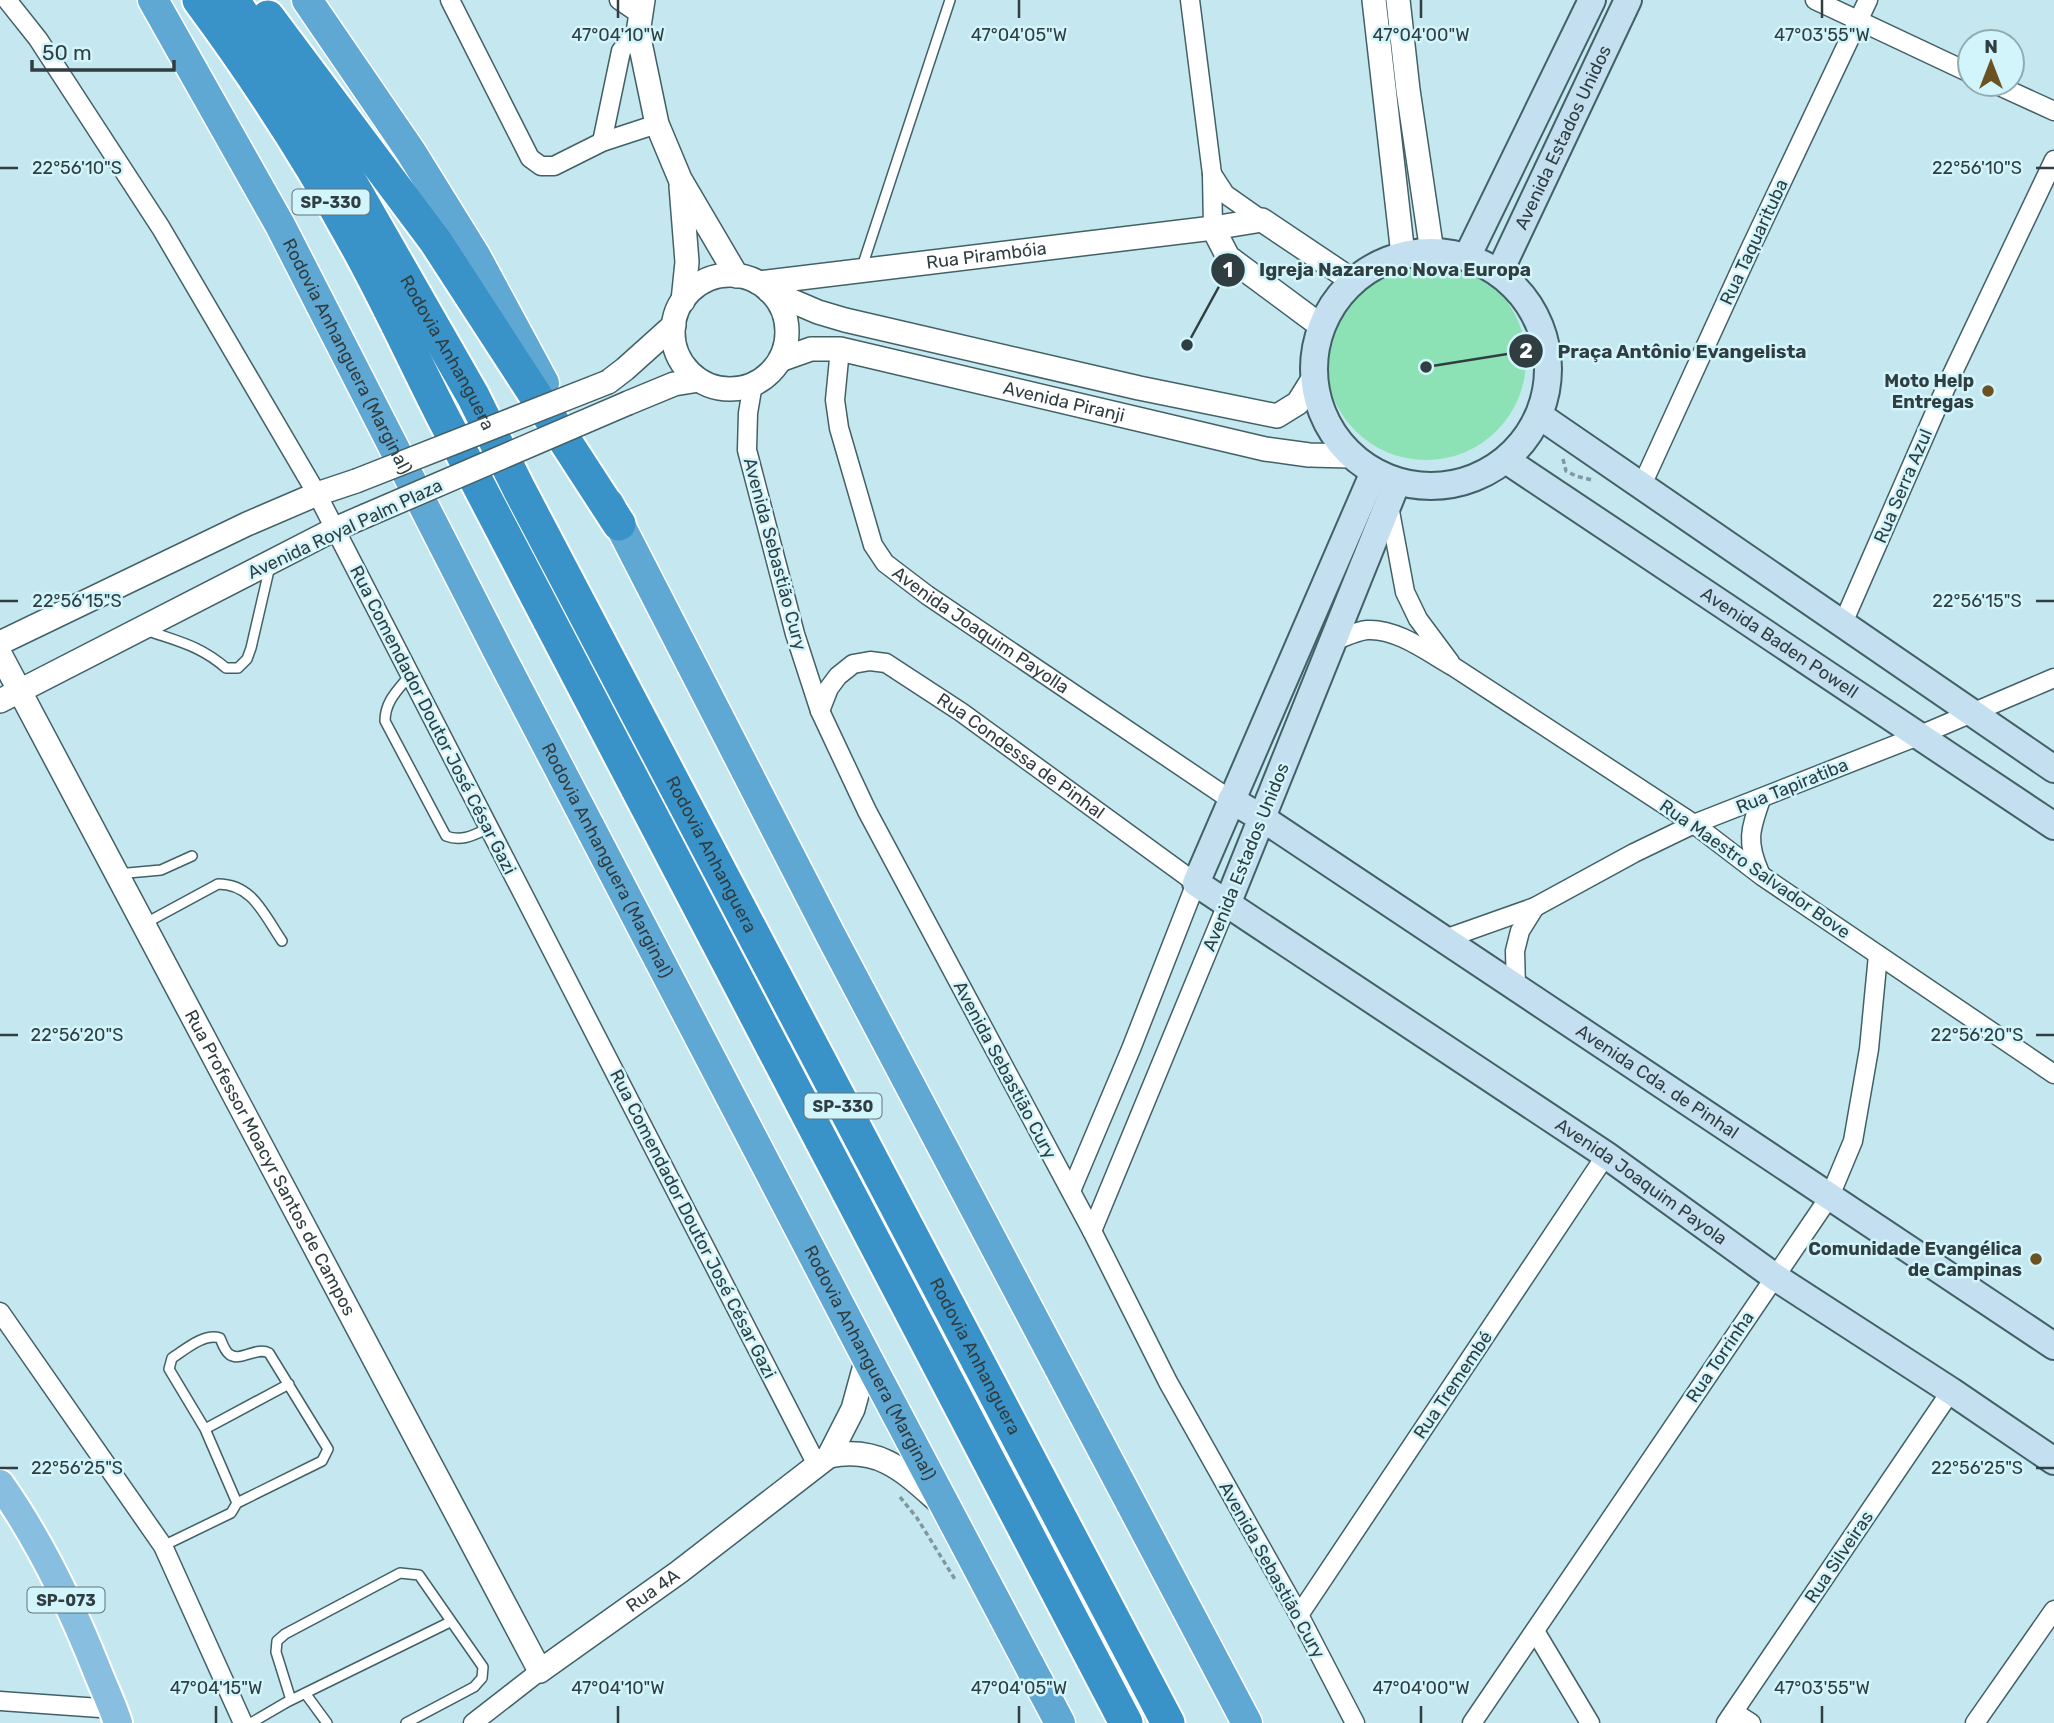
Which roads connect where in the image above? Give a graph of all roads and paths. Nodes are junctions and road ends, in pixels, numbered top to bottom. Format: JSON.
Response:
{"nodes":[{"id":1,"x":7,"y":0,"type":"edge"},
{"id":2,"x":153,"y":0,"type":"edge"},
{"id":3,"x":199,"y":0,"type":"edge"},
{"id":4,"x":233,"y":0,"type":"edge"},
{"id":5,"x":255,"y":0,"type":"edge"},
{"id":6,"x":307,"y":0,"type":"edge"},
{"id":7,"x":450,"y":0,"type":"edge"},
{"id":8,"x":619,"y":0,"type":"edge"},
{"id":9,"x":950,"y":0,"type":"edge"},
{"id":10,"x":1190,"y":0,"type":"edge"},
{"id":11,"x":1374,"y":0,"type":"edge"},
{"id":12,"x":1398,"y":0,"type":"edge"},
{"id":13,"x":1591,"y":0,"type":"edge"},
{"id":14,"x":1628,"y":0,"type":"edge"},
{"id":15,"x":1815,"y":0,"type":"edge"},
{"id":16,"x":1868,"y":0,"type":"edge"},
{"id":17,"x":641,"y":16,"type":"edge"},
{"id":18,"x":1858,"y":21,"type":"junction"},
{"id":19,"x":1956,"y":66,"type":"edge"},
{"id":20,"x":2026,"y":98,"type":"edge"},
{"id":21,"x":2054,"y":111,"type":"edge"},
{"id":22,"x":657,"y":124,"type":"junction"},
{"id":23,"x":602,"y":142,"type":"junction"},
{"id":24,"x":2054,"y":160,"type":"edge"},
{"id":25,"x":1212,"y":174,"type":"junction"},
{"id":26,"x":680,"y":179,"type":"junction"},
{"id":27,"x":1262,"y":220,"type":"junction"},
{"id":28,"x":1213,"y":228,"type":"junction"},
{"id":29,"x":1432,"y":252,"type":"junction"},
{"id":30,"x":1403,"y":255,"type":"junction"},
{"id":31,"x":1467,"y":257,"type":"junction"},
{"id":32,"x":861,"y":272,"type":"junction"},
{"id":33,"x":1499,"y":273,"type":"junction"},
{"id":34,"x":737,"y":276,"type":"junction"},
{"id":35,"x":1353,"y":281,"type":"junction"},
{"id":36,"x":764,"y":287,"type":"junction"},
{"id":37,"x":682,"y":301,"type":"junction"},
{"id":38,"x":674,"y":326,"type":"junction"},
{"id":39,"x":1321,"y":326,"type":"junction"},
{"id":40,"x":839,"y":349,"type":"junction"},
{"id":41,"x":780,"y":360,"type":"junction"},
{"id":42,"x":1313,"y":379,"type":"junction"},
{"id":43,"x":699,"y":380,"type":"junction"},
{"id":44,"x":753,"y":384,"type":"junction"},
{"id":45,"x":1540,"y":416,"type":"junction"},
{"id":46,"x":1351,"y":456,"type":"junction"},
{"id":47,"x":1506,"y":460,"type":"junction"},
{"id":48,"x":1386,"y":485,"type":"junction"},
{"id":49,"x":1642,"y":485,"type":"junction"},
{"id":50,"x":317,"y":494,"type":"junction"},
{"id":51,"x":619,"y":524,"type":"junction"},
{"id":52,"x":335,"y":529,"type":"junction"},
{"id":53,"x":271,"y":562,"type":"junction"},
{"id":54,"x":1843,"y":624,"type":"junction"},
{"id":55,"x":141,"y":628,"type":"junction"},
{"id":56,"x":1334,"y":641,"type":"junction"},
{"id":57,"x":0,"y":643,"type":"edge"},
{"id":58,"x":0,"y":654,"type":"edge"},
{"id":59,"x":1454,"y":667,"type":"junction"},
{"id":60,"x":410,"y":675,"type":"junction"},
{"id":61,"x":2054,"y":678,"type":"edge"},
{"id":62,"x":10,"y":696,"type":"edge"},
{"id":63,"x":820,"y":710,"type":"junction"},
{"id":64,"x":1971,"y":714,"type":"junction"},
{"id":65,"x":1918,"y":736,"type":"junction"},
{"id":66,"x":2054,"y":769,"type":"edge"},
{"id":67,"x":1231,"y":800,"type":"junction"},
{"id":68,"x":1761,"y":800,"type":"junction"},
{"id":69,"x":1262,"y":818,"type":"junction"},
{"id":70,"x":1694,"y":824,"type":"junction"},
{"id":71,"x":2054,"y":826,"type":"edge"},
{"id":72,"x":489,"y":828,"type":"junction"},
{"id":73,"x":192,"y":856,"type":"dead end"},
{"id":74,"x":116,"y":874,"type":"junction"},
{"id":75,"x":1762,"y":876,"type":"junction"},
{"id":76,"x":1196,"y":883,"type":"junction"},
{"id":77,"x":1228,"y":902,"type":"junction"},
{"id":78,"x":1535,"y":907,"type":"junction"},
{"id":79,"x":142,"y":924,"type":"junction"},
{"id":80,"x":1442,"y":940,"type":"junction"},
{"id":81,"x":282,"y":941,"type":"dead end"},
{"id":82,"x":1878,"y":955,"type":"junction"},
{"id":83,"x":1516,"y":988,"type":"junction"},
{"id":84,"x":2054,"y":1074,"type":"edge"},
{"id":85,"x":1606,"y":1155,"type":"junction"},
{"id":86,"x":1071,"y":1191,"type":"junction"},
{"id":87,"x":1830,"y":1196,"type":"junction"},
{"id":88,"x":1092,"y":1231,"type":"junction"},
{"id":89,"x":1775,"y":1277,"type":"junction"},
{"id":90,"x":0,"y":1312,"type":"edge"},
{"id":91,"x":2054,"y":1345,"type":"edge"},
{"id":92,"x":867,"y":1359,"type":"junction"},
{"id":93,"x":289,"y":1384,"type":"junction"},
{"id":94,"x":1951,"y":1391,"type":"junction"},
{"id":95,"x":205,"y":1429,"type":"junction"},
{"id":96,"x":823,"y":1460,"type":"junction"},
{"id":97,"x":2054,"y":1461,"type":"edge"},
{"id":98,"x":0,"y":1484,"type":"edge"},
{"id":99,"x":895,"y":1493,"type":"dead end"},
{"id":100,"x":237,"y":1503,"type":"junction"},
{"id":101,"x":946,"y":1508,"type":"junction"},
{"id":102,"x":163,"y":1546,"type":"junction"},
{"id":103,"x":960,"y":1589,"type":"dead end"},
{"id":104,"x":2054,"y":1610,"type":"edge"},
{"id":105,"x":1299,"y":1615,"type":"junction"},
{"id":106,"x":450,"y":1622,"type":"junction"},
{"id":107,"x":1535,"y":1631,"type":"junction"},
{"id":108,"x":540,"y":1671,"type":"junction"},
{"id":109,"x":305,"y":1693,"type":"junction"},
{"id":110,"x":291,"y":1700,"type":"junction"},
{"id":111,"x":0,"y":1701,"type":"edge"},
{"id":112,"x":1730,"y":1717,"type":"edge"},
{"id":113,"x":119,"y":1718,"type":"edge"},
{"id":114,"x":243,"y":1723,"type":"edge"},
{"id":115,"x":251,"y":1723,"type":"edge"},
{"id":116,"x":327,"y":1723,"type":"edge"},
{"id":117,"x":406,"y":1723,"type":"edge"},
{"id":118,"x":473,"y":1723,"type":"edge"},
{"id":119,"x":1060,"y":1723,"type":"edge"},
{"id":120,"x":1126,"y":1723,"type":"edge"},
{"id":121,"x":1168,"y":1723,"type":"edge"},
{"id":122,"x":1247,"y":1723,"type":"edge"},
{"id":123,"x":1354,"y":1723,"type":"edge"},
{"id":124,"x":1472,"y":1723,"type":"edge"},
{"id":125,"x":1590,"y":1723,"type":"edge"},
{"id":126,"x":1751,"y":1723,"type":"edge"},
{"id":127,"x":1975,"y":1723,"type":"edge"}],
"edges":[{"from":1,"to":50,"type":"street","name":"Rua Comendador Doutor José César Gazi"},
{"from":2,"to":92,"type":"highway","name":"Rodovia Anhanguera (Marginal)"},
{"from":3,"to":120,"type":"highway","name":"Rodovia Anhanguera","number":"SP-330"},
{"from":4,"to":121,"type":"highway","name":"Rodovia Anhanguera","number":"SP-330"},
{"from":5,"to":51,"type":"highway"},
{"from":6,"to":51,"type":"highway"},
{"from":7,"to":23,"type":"street"},
{"from":8,"to":17,"type":"street"},
{"from":9,"to":32,"type":"lane"},
{"from":10,"to":25,"type":"street"},
{"from":11,"to":30,"type":"street"},
{"from":12,"to":29,"type":"street"},
{"from":13,"to":31,"type":"main road","name":"Avenida Estados Unidos"},
{"from":14,"to":33,"type":"main road","name":"Avenida Estados Unidos"},
{"from":15,"to":18,"type":"street"},
{"from":16,"to":18,"type":"street","name":"Rua Taquarituba"},
{"from":17,"to":22,"type":"street"},
{"from":17,"to":23,"type":"street"},
{"from":18,"to":19,"type":"street"},
{"from":18,"to":49,"type":"street","name":"Rua Taquarituba"},
{"from":20,"to":21,"type":"street"},
{"from":22,"to":23,"type":"street"},
{"from":22,"to":26,"type":"street"},
{"from":24,"to":54,"type":"street","name":"Rua Serra Azul"},
{"from":25,"to":27,"type":"street"},
{"from":25,"to":28,"type":"street"},
{"from":26,"to":34,"type":"street"},
{"from":26,"to":37,"type":"street"},
{"from":27,"to":28,"type":"street"},
{"from":27,"to":35,"type":"street"},
{"from":28,"to":32,"type":"street","name":"Rua Pirambóia"},
{"from":28,"to":39,"type":"street"},
{"from":29,"to":30,"type":"main road"},
{"from":29,"to":31,"type":"main road"},
{"from":30,"to":35,"type":"main road"},
{"from":31,"to":33,"type":"main road"},
{"from":32,"to":36,"type":"street","name":"Rua Pirambóia"},
{"from":33,"to":45,"type":"main road"},
{"from":34,"to":36,"type":"street"},
{"from":34,"to":37,"type":"street"},
{"from":35,"to":39,"type":"main road"},
{"from":36,"to":41,"type":"street"},
{"from":36,"to":42,"type":"street","name":"Avenida Piranji"},
{"from":37,"to":38,"type":"street"},
{"from":38,"to":43,"type":"street"},
{"from":38,"to":50,"type":"street","name":"Avenida Royal Palm Plaza","bridge":true},
{"from":39,"to":42,"type":"main road"},
{"from":40,"to":41,"type":"street","name":"Avenida Piranji"},
{"from":40,"to":46,"type":"street","name":"Avenida Piranji"},
{"from":40,"to":67,"type":"street","name":"Avenida Joaquim Payolla"},
{"from":41,"to":44,"type":"street"},
{"from":42,"to":46,"type":"main road"},
{"from":43,"to":44,"type":"street"},
{"from":43,"to":52,"type":"street","name":"Avenida Royal Palm Plaza","bridge":true},
{"from":44,"to":63,"type":"street","name":"Avenida Sebastião Cury"},
{"from":45,"to":47,"type":"main road"},
{"from":45,"to":49,"type":"main road"},
{"from":46,"to":48,"type":"main road"},
{"from":47,"to":48,"type":"main road"},
{"from":47,"to":65,"type":"main road","name":"Avenida Baden Powell"},
{"from":48,"to":56,"type":"main road","name":"Avenida Estados Unidos"},
{"from":48,"to":59,"type":"street","name":"Rua Maestro Salvador Bove"},
{"from":48,"to":67,"type":"main road","name":"Avenida Estados Unidos"},
{"from":49,"to":54,"type":"main road"},
{"from":50,"to":52,"type":"street","name":"Rua Comendador Doutor José César Gazi"},
{"from":50,"to":57,"type":"street","name":"Avenida Royal Palm Plaza"},
{"from":51,"to":122,"type":"highway"},
{"from":52,"to":53,"type":"street","name":"Avenida Royal Palm Plaza"},
{"from":52,"to":60,"type":"street","name":"Rua Comendador Doutor José César Gazi"},
{"from":53,"to":55,"type":"street","name":"Avenida Royal Palm Plaza"},
{"from":53,"to":55,"type":"lane"},
{"from":54,"to":64,"type":"main road"},
{"from":55,"to":62,"type":"street","name":"Avenida Royal Palm Plaza"},
{"from":56,"to":59,"type":"street","name":"Rua Maestro Salvador Bove"},
{"from":56,"to":69,"type":"main road","name":"Avenida Estados Unidos"},
{"from":58,"to":62,"type":"street","name":"Rua Professor Moacyr Santos de Campos"},
{"from":59,"to":70,"type":"street","name":"Rua Maestro Salvador Bove"},
{"from":60,"to":72,"type":"street","name":"Rua Comendador Doutor José César Gazi"},
{"from":60,"to":72,"type":"lane"},
{"from":61,"to":64,"type":"street","name":"Rua Tapiratiba"},
{"from":62,"to":74,"type":"street","name":"Rua Professor Moacyr Santos de Campos"},
{"from":63,"to":76,"type":"street","name":"Rua Condessa de Pinhal"},
{"from":63,"to":86,"type":"street","name":"Avenida Sebastião Cury"},
{"from":64,"to":65,"type":"street","name":"Rua Tapiratiba"},
{"from":64,"to":66,"type":"main road"},
{"from":65,"to":68,"type":"street","name":"Rua Tapiratiba"},
{"from":65,"to":71,"type":"main road","name":"Avenida Baden Powell"},
{"from":67,"to":69,"type":"main road","name":"Avenida Joaquim Payolla"},
{"from":67,"to":76,"type":"main road","name":"Avenida Estados Unidos"},
{"from":68,"to":70,"type":"street","name":"Rua Tapiratiba"},
{"from":68,"to":75,"type":"street"},
{"from":69,"to":77,"type":"main road","name":"Avenida Estados Unidos"},
{"from":69,"to":80,"type":"main road","name":"Avenida Cda. de Pinhal"},
{"from":70,"to":75,"type":"street","name":"Rua Maestro Salvador Bove"},
{"from":70,"to":78,"type":"street","name":"Rua Tapiratiba"},
{"from":72,"to":96,"type":"street","name":"Rua Comendador Doutor José César Gazi"},
{"from":73,"to":74,"type":"lane"},
{"from":74,"to":79,"type":"street","name":"Rua Professor Moacyr Santos de Campos"},
{"from":75,"to":82,"type":"street","name":"Rua Maestro Salvador Bove"},
{"from":76,"to":77,"type":"main road","name":"Rua Condessa de Pinhal"},
{"from":76,"to":86,"type":"street","name":"Avenida Estados Unidos"},
{"from":77,"to":85,"type":"main road","name":"Avenida Joaquim Payola"},
{"from":77,"to":88,"type":"street","name":"Avenida Estados Unidos"},
{"from":78,"to":80,"type":"street","name":"Rua Tapiratiba"},
{"from":78,"to":83,"type":"street"},
{"from":79,"to":81,"type":"lane"},
{"from":79,"to":108,"type":"street","name":"Rua Professor Moacyr Santos de Campos"},
{"from":80,"to":83,"type":"main road","name":"Avenida Cda. de Pinhal"},
{"from":82,"to":84,"type":"street","name":"Rua Maestro Salvador Bove"},
{"from":82,"to":87,"type":"street","name":"Rua Torrinha"},
{"from":83,"to":87,"type":"main road","name":"Avenida Cda. de Pinhal"},
{"from":85,"to":89,"type":"main road","name":"Avenida Joaquim Payola"},
{"from":85,"to":105,"type":"street","name":"Rua Tremembé"},
{"from":86,"to":88,"type":"street","name":"Avenida Sebastião Cury"},
{"from":87,"to":89,"type":"street","name":"Rua Torrinha"},
{"from":87,"to":91,"type":"main road","name":"Avenida Cda. de Pinhal"},
{"from":88,"to":105,"type":"street","name":"Avenida Sebastião Cury"},
{"from":89,"to":94,"type":"main road","name":"Avenida Joaquim Payola"},
{"from":89,"to":107,"type":"street","name":"Rua Torrinha"},
{"from":90,"to":102,"type":"street"},
{"from":92,"to":96,"type":"street","name":"Rua 4A"},
{"from":92,"to":101,"type":"highway","name":"Rodovia Anhanguera (Marginal)"},
{"from":93,"to":95,"type":"lane"},
{"from":93,"to":95,"type":"lane"},
{"from":93,"to":100,"type":"lane"},
{"from":94,"to":97,"type":"main road","name":"Avenida Joaquim Payola"},
{"from":94,"to":112,"type":"street","name":"Rua Silveiras"},
{"from":95,"to":100,"type":"lane"},
{"from":96,"to":101,"type":"street"},
{"from":96,"to":108,"type":"street","name":"Rua 4A"},
{"from":98,"to":113,"type":"main road","number":"SP-073"},
{"from":99,"to":103,"type":"path"},
{"from":100,"to":102,"type":"lane"},
{"from":101,"to":119,"type":"highway","name":"Rodovia Anhanguera (Marginal)"},
{"from":102,"to":114,"type":"street"},
{"from":104,"to":127,"type":"street"},
{"from":105,"to":123,"type":"street","name":"Avenida Sebastião Cury"},
{"from":106,"to":109,"type":"lane"},
{"from":106,"to":110,"type":"lane"},
{"from":106,"to":117,"type":"lane"},
{"from":107,"to":124,"type":"street","name":"Rua Torrinha"},
{"from":107,"to":125,"type":"street"},
{"from":108,"to":118,"type":"street","name":"Rua 4A"},
{"from":109,"to":110,"type":"lane"},
{"from":109,"to":116,"type":"lane"},
{"from":110,"to":115,"type":"lane"},
{"from":111,"to":113,"type":"street"},
{"from":112,"to":126,"type":"street"}]}
